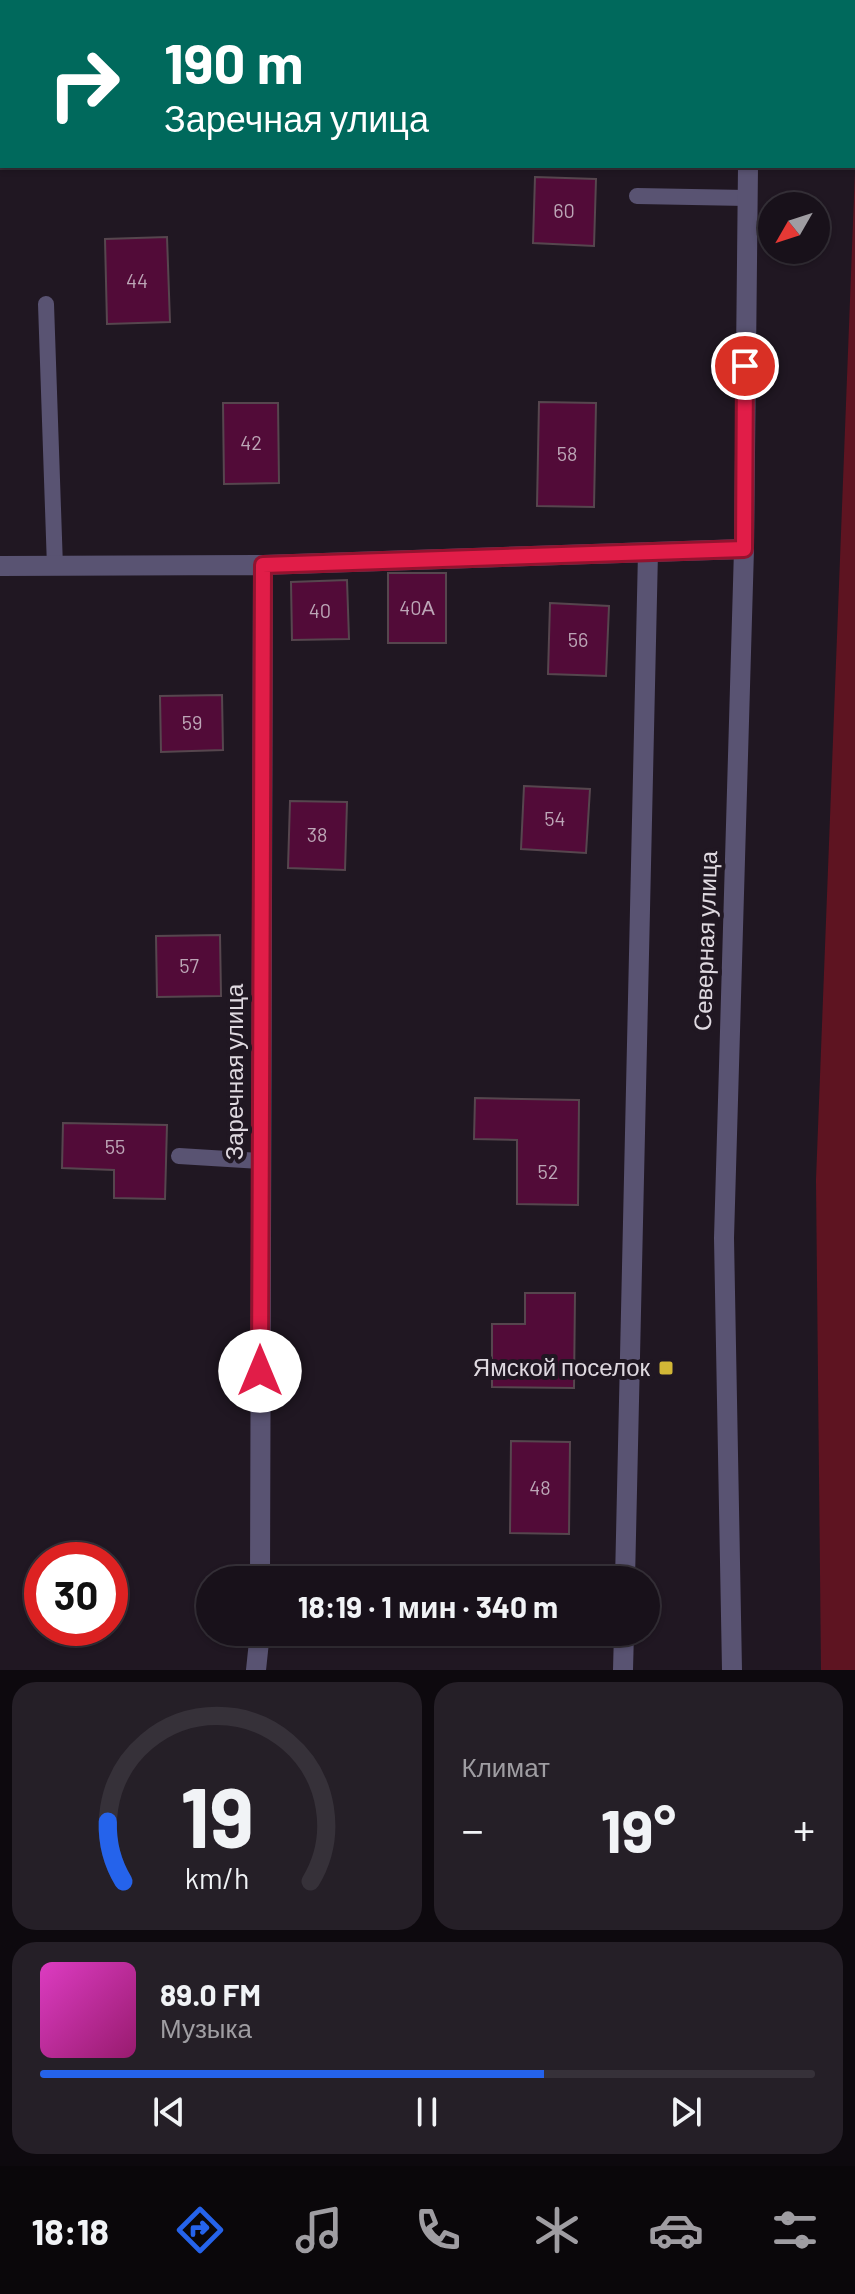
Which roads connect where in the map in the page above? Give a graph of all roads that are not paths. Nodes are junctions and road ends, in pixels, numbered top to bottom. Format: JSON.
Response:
{"nodes":[{"id":1,"x":748,"y":168,"type":"edge"},
{"id":2,"x":637,"y":196,"type":"dead end"},
{"id":3,"x":747,"y":205,"type":"junction"},
{"id":4,"x":46,"y":304,"type":"dead end"},
{"id":5,"x":744,"y":549,"type":"junction"},
{"id":6,"x":648,"y":552,"type":"junction"},
{"id":7,"x":263,"y":565,"type":"junction"},
{"id":8,"x":0,"y":566,"type":"edge"},
{"id":9,"x":55,"y":567,"type":"junction"},
{"id":10,"x":179,"y":1156,"type":"dead end"},
{"id":11,"x":261,"y":1161,"type":"junction"},
{"id":12,"x":260,"y":1566,"type":"edge"},
{"id":13,"x":625,"y":1566,"type":"edge"},
{"id":14,"x":259,"y":1646,"type":"edge"},
{"id":15,"x":624,"y":1646,"type":"edge"},
{"id":16,"x":256,"y":1670,"type":"edge"},
{"id":17,"x":623,"y":1670,"type":"edge"},
{"id":18,"x":732,"y":1670,"type":"edge"}],
"edges":[{"from":1,"to":3,"type":"street","name":"Северная улица"},
{"from":2,"to":3,"type":"lane"},
{"from":3,"to":5,"type":"street","name":"Северная улица"},
{"from":4,"to":9,"type":"lane"},
{"from":5,"to":6,"type":"street"},
{"from":5,"to":18,"type":"street","name":"Северная улица"},
{"from":6,"to":7,"type":"street"},
{"from":6,"to":13,"type":"street"},
{"from":7,"to":9,"type":"street"},
{"from":7,"to":11,"type":"street","name":"Заречная улица"},
{"from":8,"to":9,"type":"street"},
{"from":10,"to":11,"type":"lane"},
{"from":11,"to":12,"type":"street","name":"Заречная улица"},
{"from":14,"to":16,"type":"street"},
{"from":15,"to":17,"type":"street"}]}
